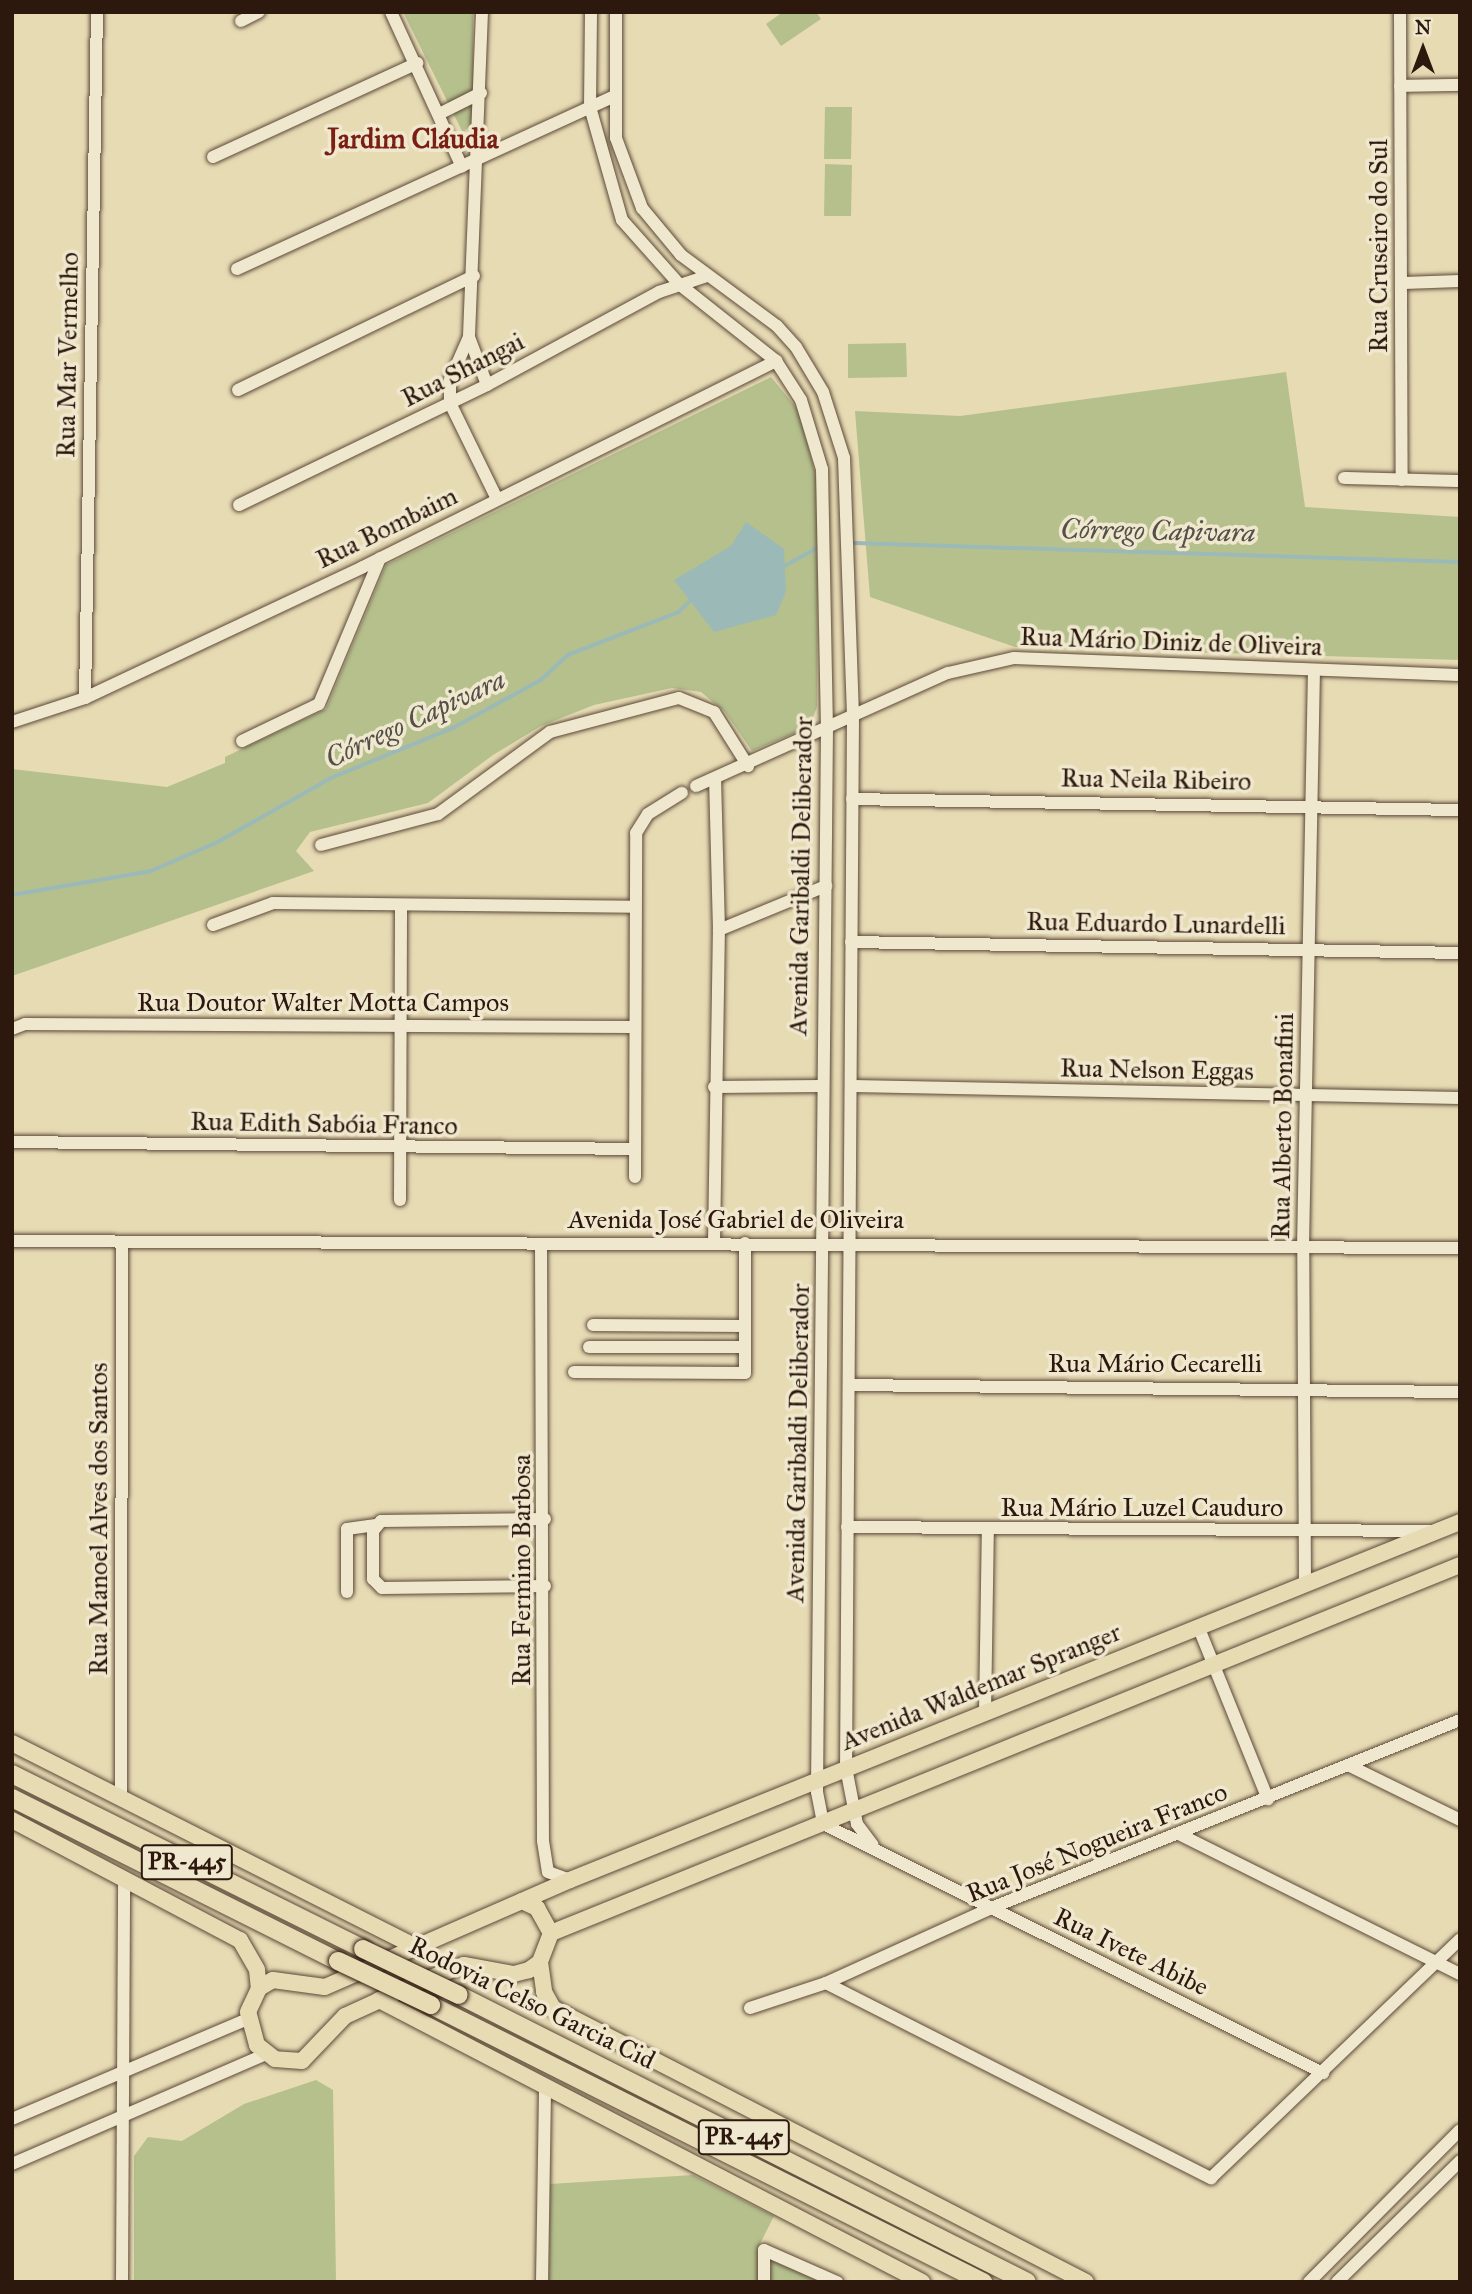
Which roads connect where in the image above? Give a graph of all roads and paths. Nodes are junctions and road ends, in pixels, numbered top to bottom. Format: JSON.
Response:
{"nodes":[{"id":1,"x":97,"y":12,"type":"edge"},
{"id":2,"x":259,"y":12,"type":"edge"},
{"id":3,"x":391,"y":12,"type":"edge"},
{"id":4,"x":482,"y":12,"type":"edge"},
{"id":5,"x":591,"y":12,"type":"edge"},
{"id":6,"x":616,"y":12,"type":"edge"},
{"id":7,"x":1400,"y":12,"type":"edge"},
{"id":8,"x":241,"y":21,"type":"dead end"},
{"id":9,"x":417,"y":63,"type":"junction"},
{"id":10,"x":1460,"y":85,"type":"edge"},
{"id":11,"x":1400,"y":86,"type":"junction"},
{"id":12,"x":481,"y":93,"type":"junction"},
{"id":13,"x":615,"y":96,"type":"junction"},
{"id":14,"x":590,"y":107,"type":"junction"},
{"id":15,"x":439,"y":114,"type":"junction"},
{"id":16,"x":213,"y":158,"type":"dead end"},
{"id":17,"x":480,"y":159,"type":"junction"},
{"id":18,"x":462,"y":167,"type":"junction"},
{"id":19,"x":237,"y":269,"type":"dead end"},
{"id":20,"x":474,"y":276,"type":"junction"},
{"id":21,"x":707,"y":276,"type":"junction"},
{"id":22,"x":1460,"y":281,"type":"edge"},
{"id":23,"x":1403,"y":283,"type":"junction"},
{"id":24,"x":679,"y":284,"type":"junction"},
{"id":25,"x":469,"y":337,"type":"junction"},
{"id":26,"x":776,"y":360,"type":"junction"},
{"id":27,"x":487,"y":385,"type":"junction"},
{"id":28,"x":238,"y":390,"type":"dead end"},
{"id":29,"x":823,"y":392,"type":"junction"},
{"id":30,"x":801,"y":400,"type":"junction"},
{"id":31,"x":450,"y":403,"type":"junction"},
{"id":32,"x":1344,"y":478,"type":"dead end"},
{"id":33,"x":1402,"y":480,"type":"junction"},
{"id":34,"x":1460,"y":481,"type":"edge"},
{"id":35,"x":497,"y":499,"type":"junction"},
{"id":36,"x":239,"y":505,"type":"dead end"},
{"id":37,"x":380,"y":558,"type":"junction"},
{"id":38,"x":1314,"y":670,"type":"junction"},
{"id":39,"x":1460,"y":675,"type":"edge"},
{"id":40,"x":85,"y":698,"type":"junction"},
{"id":41,"x":853,"y":717,"type":"junction"},
{"id":42,"x":12,"y":722,"type":"edge"},
{"id":43,"x":827,"y":729,"type":"junction"},
{"id":44,"x":242,"y":741,"type":"dead end"},
{"id":45,"x":748,"y":766,"type":"junction"},
{"id":46,"x":715,"y":780,"type":"junction"},
{"id":47,"x":696,"y":786,"type":"dead end"},
{"id":48,"x":682,"y":793,"type":"dead end"},
{"id":49,"x":852,"y":799,"type":"junction"},
{"id":50,"x":1312,"y":805,"type":"junction"},
{"id":51,"x":1460,"y":810,"type":"edge"},
{"id":52,"x":321,"y":845,"type":"dead end"},
{"id":53,"x":826,"y":886,"type":"junction"},
{"id":54,"x":401,"y":905,"type":"junction"},
{"id":55,"x":635,"y":907,"type":"junction"},
{"id":56,"x":213,"y":925,"type":"dead end"},
{"id":57,"x":719,"y":930,"type":"junction"},
{"id":58,"x":851,"y":942,"type":"junction"},
{"id":59,"x":1308,"y":949,"type":"junction"},
{"id":60,"x":1460,"y":953,"type":"edge"},
{"id":61,"x":400,"y":1026,"type":"junction"},
{"id":62,"x":635,"y":1027,"type":"junction"},
{"id":63,"x":12,"y":1029,"type":"edge"},
{"id":64,"x":821,"y":1086,"type":"junction"},
{"id":65,"x":853,"y":1086,"type":"junction"},
{"id":66,"x":714,"y":1087,"type":"junction"},
{"id":67,"x":1308,"y":1097,"type":"junction"},
{"id":68,"x":1460,"y":1098,"type":"edge"},
{"id":69,"x":12,"y":1142,"type":"edge"},
{"id":70,"x":400,"y":1147,"type":"junction"},
{"id":71,"x":635,"y":1149,"type":"junction"},
{"id":72,"x":635,"y":1177,"type":"dead end"},
{"id":73,"x":400,"y":1200,"type":"dead end"},
{"id":74,"x":12,"y":1241,"type":"edge"},
{"id":75,"x":823,"y":1241,"type":"junction"},
{"id":76,"x":122,"y":1242,"type":"junction"},
{"id":77,"x":851,"y":1242,"type":"junction"},
{"id":78,"x":714,"y":1243,"type":"junction"},
{"id":79,"x":745,"y":1243,"type":"junction"},
{"id":80,"x":541,"y":1244,"type":"junction"},
{"id":81,"x":1303,"y":1247,"type":"junction"},
{"id":82,"x":1460,"y":1248,"type":"edge"},
{"id":83,"x":593,"y":1325,"type":"dead end"},
{"id":84,"x":745,"y":1326,"type":"junction"},
{"id":85,"x":589,"y":1347,"type":"dead end"},
{"id":86,"x":745,"y":1348,"type":"junction"},
{"id":87,"x":574,"y":1372,"type":"dead end"},
{"id":88,"x":849,"y":1385,"type":"junction"},
{"id":89,"x":1305,"y":1388,"type":"junction"},
{"id":90,"x":1460,"y":1392,"type":"edge"},
{"id":91,"x":545,"y":1519,"type":"junction"},
{"id":92,"x":1460,"y":1522,"type":"edge"},
{"id":93,"x":376,"y":1525,"type":"junction"},
{"id":94,"x":847,"y":1527,"type":"junction"},
{"id":95,"x":988,"y":1530,"type":"junction"},
{"id":96,"x":1303,"y":1531,"type":"junction"},
{"id":97,"x":1437,"y":1531,"type":"junction"},
{"id":98,"x":1460,"y":1565,"type":"edge"},
{"id":99,"x":1305,"y":1584,"type":"junction"},
{"id":100,"x":545,"y":1586,"type":"junction"},
{"id":101,"x":347,"y":1592,"type":"dead end"},
{"id":102,"x":1198,"y":1626,"type":"junction"},
{"id":103,"x":1213,"y":1664,"type":"junction"},
{"id":104,"x":985,"y":1712,"type":"junction"},
{"id":105,"x":1460,"y":1720,"type":"edge"},
{"id":106,"x":12,"y":1743,"type":"edge"},
{"id":107,"x":1350,"y":1766,"type":"junction"},
{"id":108,"x":846,"y":1768,"type":"junction"},
{"id":109,"x":12,"y":1774,"type":"edge"},
{"id":110,"x":817,"y":1781,"type":"junction"},
{"id":111,"x":121,"y":1796,"type":"junction"},
{"id":112,"x":12,"y":1798,"type":"edge"},
{"id":113,"x":1268,"y":1799,"type":"junction"},
{"id":114,"x":854,"y":1812,"type":"junction"},
{"id":115,"x":12,"y":1820,"type":"edge"},
{"id":116,"x":1460,"y":1820,"type":"edge"},
{"id":117,"x":823,"y":1824,"type":"junction"},
{"id":118,"x":1181,"y":1835,"type":"junction"},
{"id":119,"x":881,"y":1853,"type":"junction"},
{"id":120,"x":124,"y":1878,"type":"junction"},
{"id":121,"x":570,"y":1880,"type":"junction"},
{"id":122,"x":522,"y":1901,"type":"junction"},
{"id":123,"x":992,"y":1908,"type":"junction"},
{"id":124,"x":551,"y":1933,"type":"junction"},
{"id":125,"x":1460,"y":1939,"type":"edge"},
{"id":126,"x":417,"y":1948,"type":"junction"},
{"id":127,"x":1437,"y":1961,"type":"junction"},
{"id":128,"x":540,"y":1962,"type":"junction"},
{"id":129,"x":1460,"y":1973,"type":"edge"},
{"id":130,"x":826,"y":1983,"type":"junction"},
{"id":131,"x":260,"y":1988,"type":"junction"},
{"id":132,"x":379,"y":2000,"type":"junction"},
{"id":133,"x":750,"y":2008,"type":"dead end"},
{"id":134,"x":248,"y":2018,"type":"junction"},
{"id":135,"x":264,"y":2055,"type":"junction"},
{"id":136,"x":124,"y":2073,"type":"junction"},
{"id":137,"x":1323,"y":2073,"type":"junction"},
{"id":138,"x":545,"y":2087,"type":"junction"},
{"id":139,"x":12,"y":2119,"type":"edge"},
{"id":140,"x":123,"y":2119,"type":"junction"},
{"id":141,"x":1460,"y":2130,"type":"edge"},
{"id":142,"x":1460,"y":2161,"type":"edge"},
{"id":143,"x":12,"y":2164,"type":"edge"},
{"id":144,"x":122,"y":2282,"type":"edge"},
{"id":145,"x":542,"y":2282,"type":"edge"},
{"id":146,"x":764,"y":2282,"type":"edge"},
{"id":147,"x":837,"y":2282,"type":"edge"},
{"id":148,"x":922,"y":2282,"type":"edge"},
{"id":149,"x":983,"y":2282,"type":"edge"},
{"id":150,"x":1027,"y":2282,"type":"edge"},
{"id":151,"x":1086,"y":2282,"type":"edge"},
{"id":152,"x":1309,"y":2282,"type":"edge"},
{"id":153,"x":1337,"y":2282,"type":"edge"}],
"edges":[{"from":1,"to":40,"type":"street","name":"Rua Mar Vermelho"},
{"from":2,"to":8,"type":"street"},
{"from":3,"to":9,"type":"street"},
{"from":4,"to":12,"type":"street"},
{"from":5,"to":14,"type":"street","name":"Avenida Garibaldi Deliberador"},
{"from":6,"to":13,"type":"street","name":"Avenida Garibaldi Deliberador"},
{"from":7,"to":11,"type":"street","name":"Rua Cruseiro do Sul"},
{"from":9,"to":15,"type":"street"},
{"from":9,"to":16,"type":"street"},
{"from":10,"to":11,"type":"street"},
{"from":11,"to":23,"type":"street","name":"Rua Cruseiro do Sul"},
{"from":12,"to":15,"type":"street"},
{"from":12,"to":17,"type":"street"},
{"from":13,"to":14,"type":"street"},
{"from":13,"to":21,"type":"street","name":"Avenida Garibaldi Deliberador"},
{"from":14,"to":17,"type":"street"},
{"from":14,"to":24,"type":"street","name":"Avenida Garibaldi Deliberador"},
{"from":15,"to":18,"type":"street"},
{"from":17,"to":18,"type":"street"},
{"from":17,"to":20,"type":"street"},
{"from":18,"to":19,"type":"street"},
{"from":20,"to":25,"type":"street"},
{"from":20,"to":28,"type":"street"},
{"from":21,"to":24,"type":"street","name":"Rua Shangai"},
{"from":21,"to":29,"type":"street","name":"Avenida Garibaldi Deliberador"},
{"from":22,"to":23,"type":"street"},
{"from":23,"to":33,"type":"street","name":"Rua Cruseiro do Sul"},
{"from":24,"to":26,"type":"street","name":"Avenida Garibaldi Deliberador"},
{"from":24,"to":27,"type":"street","name":"Rua Shangai"},
{"from":25,"to":27,"type":"street"},
{"from":25,"to":31,"type":"street"},
{"from":26,"to":30,"type":"street","name":"Avenida Garibaldi Deliberador"},
{"from":26,"to":35,"type":"street","name":"Rua Bombaim"},
{"from":27,"to":31,"type":"street","name":"Rua Shangai"},
{"from":29,"to":30,"type":"street"},
{"from":29,"to":41,"type":"street","name":"Avenida Garibaldi Deliberador"},
{"from":30,"to":43,"type":"street","name":"Avenida Garibaldi Deliberador"},
{"from":31,"to":35,"type":"street"},
{"from":31,"to":36,"type":"street","name":"Rua Shangai"},
{"from":32,"to":33,"type":"street"},
{"from":33,"to":34,"type":"street"},
{"from":35,"to":37,"type":"street","name":"Rua Bombaim"},
{"from":37,"to":40,"type":"street","name":"Rua Bombaim"},
{"from":37,"to":44,"type":"street"},
{"from":38,"to":39,"type":"street","name":"Rua Mário Diniz de Oliveira"},
{"from":38,"to":41,"type":"street","name":"Rua Mário Diniz de Oliveira"},
{"from":38,"to":50,"type":"street","name":"Rua Alberto Bonafini"},
{"from":40,"to":42,"type":"street","name":"Rua Bombaim"},
{"from":41,"to":43,"type":"street","name":"Rua Mário Diniz de Oliveira"},
{"from":41,"to":49,"type":"street","name":"Avenida Garibaldi Deliberador"},
{"from":43,"to":45,"type":"street","name":"Rua Mário Diniz de Oliveira"},
{"from":43,"to":53,"type":"street","name":"Avenida Garibaldi Deliberador"},
{"from":45,"to":46,"type":"street","name":"Rua Mário Diniz de Oliveira"},
{"from":45,"to":52,"type":"street"},
{"from":46,"to":47,"type":"street","name":"Rua Mário Diniz de Oliveira"},
{"from":46,"to":57,"type":"street"},
{"from":48,"to":55,"type":"street"},
{"from":49,"to":50,"type":"street","name":"Rua Neila Ribeiro"},
{"from":49,"to":58,"type":"street","name":"Avenida Garibaldi Deliberador"},
{"from":50,"to":51,"type":"street","name":"Rua Neila Ribeiro"},
{"from":50,"to":59,"type":"street","name":"Rua Alberto Bonafini"},
{"from":53,"to":57,"type":"street"},
{"from":53,"to":64,"type":"street","name":"Avenida Garibaldi Deliberador"},
{"from":54,"to":55,"type":"street"},
{"from":54,"to":56,"type":"street"},
{"from":54,"to":61,"type":"street"},
{"from":55,"to":62,"type":"street"},
{"from":57,"to":66,"type":"street"},
{"from":58,"to":59,"type":"street","name":"Rua Eduardo Lunardelli"},
{"from":58,"to":65,"type":"street","name":"Avenida Garibaldi Deliberador"},
{"from":59,"to":60,"type":"street","name":"Rua Eduardo Lunardelli"},
{"from":59,"to":67,"type":"street","name":"Rua Alberto Bonafini"},
{"from":61,"to":62,"type":"street","name":"Rua Doutor Walter Motta Campos"},
{"from":61,"to":63,"type":"street","name":"Rua Doutor Walter Motta Campos"},
{"from":61,"to":70,"type":"street"},
{"from":62,"to":71,"type":"street"},
{"from":64,"to":66,"type":"street"},
{"from":64,"to":75,"type":"street","name":"Avenida Garibaldi Deliberador"},
{"from":65,"to":67,"type":"street","name":"Rua Nelson Eggas"},
{"from":65,"to":77,"type":"street","name":"Avenida Garibaldi Deliberador"},
{"from":66,"to":78,"type":"street"},
{"from":67,"to":68,"type":"street","name":"Rua Nelson Eggas"},
{"from":67,"to":81,"type":"street","name":"Rua Alberto Bonafini"},
{"from":69,"to":70,"type":"street","name":"Rua Edith Sabóia Franco"},
{"from":70,"to":71,"type":"street","name":"Rua Edith Sabóia Franco"},
{"from":70,"to":73,"type":"street"},
{"from":71,"to":72,"type":"street"},
{"from":74,"to":76,"type":"street","name":"Avenida José Gabriel de Oliveira"},
{"from":75,"to":77,"type":"street","name":"Avenida José Gabriel de Oliveira"},
{"from":75,"to":79,"type":"street","name":"Avenida José Gabriel de Oliveira"},
{"from":75,"to":110,"type":"street","name":"Avenida Garibaldi Deliberador"},
{"from":76,"to":80,"type":"street","name":"Avenida José Gabriel de Oliveira"},
{"from":76,"to":111,"type":"street","name":"Rua Manoel Alves dos Santos"},
{"from":77,"to":81,"type":"street","name":"Avenida José Gabriel de Oliveira"},
{"from":77,"to":88,"type":"street","name":"Avenida Garibaldi Deliberador"},
{"from":78,"to":79,"type":"street","name":"Avenida José Gabriel de Oliveira"},
{"from":78,"to":80,"type":"street","name":"Avenida José Gabriel de Oliveira"},
{"from":79,"to":84,"type":"street"},
{"from":80,"to":91,"type":"street","name":"Rua Fermino Barbosa"},
{"from":81,"to":82,"type":"street","name":"Avenida José Gabriel de Oliveira"},
{"from":81,"to":89,"type":"street","name":"Rua Alberto Bonafini"},
{"from":83,"to":84,"type":"street"},
{"from":84,"to":86,"type":"street"},
{"from":85,"to":86,"type":"street"},
{"from":86,"to":87,"type":"street"},
{"from":88,"to":89,"type":"street","name":"Rua Mário Cecarelli"},
{"from":88,"to":94,"type":"street","name":"Avenida Garibaldi Deliberador"},
{"from":89,"to":90,"type":"street","name":"Rua Mário Cecarelli"},
{"from":89,"to":96,"type":"street","name":"Rua Alberto Bonafini"},
{"from":91,"to":93,"type":"street"},
{"from":91,"to":100,"type":"street","name":"Rua Fermino Barbosa"},
{"from":92,"to":97,"type":"main road","name":"Avenida Waldemar Spranger"},
{"from":93,"to":100,"type":"street"},
{"from":93,"to":101,"type":"street"},
{"from":94,"to":95,"type":"street","name":"Rua Mário Luzel Cauduro"},
{"from":94,"to":108,"type":"street","name":"Avenida Garibaldi Deliberador"},
{"from":95,"to":96,"type":"street","name":"Rua Mário Luzel Cauduro"},
{"from":95,"to":104,"type":"street"},
{"from":96,"to":97,"type":"street","name":"Rua Mário Luzel Cauduro"},
{"from":96,"to":99,"type":"street","name":"Rua Alberto Bonafini"},
{"from":97,"to":99,"type":"main road","name":"Avenida Waldemar Spranger"},
{"from":98,"to":103,"type":"main road"},
{"from":99,"to":102,"type":"main road","name":"Avenida Waldemar Spranger"},
{"from":100,"to":121,"type":"street","name":"Rua Fermino Barbosa"},
{"from":102,"to":103,"type":"street"},
{"from":102,"to":104,"type":"main road","name":"Avenida Waldemar Spranger"},
{"from":103,"to":113,"type":"street"},
{"from":103,"to":114,"type":"main road"},
{"from":104,"to":108,"type":"main road","name":"Avenida Waldemar Spranger"},
{"from":105,"to":107,"type":"street","name":"Rua José Nogueira Franco"},
{"from":106,"to":111,"type":"main road"},
{"from":107,"to":113,"type":"street","name":"Rua José Nogueira Franco"},
{"from":107,"to":116,"type":"street"},
{"from":108,"to":110,"type":"main road","name":"Avenida Waldemar Spranger"},
{"from":108,"to":114,"type":"street","name":"Avenida Garibaldi Deliberador"},
{"from":109,"to":150,"type":"highway","name":"Rodovia Celso Garcia Cid","number":"PR-445","bridge":true},
{"from":110,"to":117,"type":"street","name":"Avenida Garibaldi Deliberador"},
{"from":110,"to":121,"type":"main road","name":"Avenida Waldemar Spranger"},
{"from":111,"to":126,"type":"main road"},
{"from":112,"to":149,"type":"highway","name":"Rodovia Celso Garcia Cid","number":"PR-445","bridge":true},
{"from":113,"to":118,"type":"street","name":"Rua José Nogueira Franco"},
{"from":114,"to":117,"type":"main road"},
{"from":114,"to":119,"type":"street","name":"Rua Ivete Abibe"},
{"from":115,"to":120,"type":"main road"},
{"from":117,"to":119,"type":"street","name":"Rua Ivete Abibe"},
{"from":117,"to":124,"type":"main road"},
{"from":118,"to":123,"type":"street","name":"Rua José Nogueira Franco"},
{"from":118,"to":127,"type":"street"},
{"from":119,"to":123,"type":"street","name":"Rua Ivete Abibe"},
{"from":120,"to":131,"type":"main road"},
{"from":120,"to":136,"type":"street"},
{"from":121,"to":122,"type":"main road","name":"Avenida Waldemar Spranger"},
{"from":122,"to":124,"type":"main road"},
{"from":122,"to":126,"type":"main road","name":"Avenida Waldemar Spranger"},
{"from":123,"to":130,"type":"street","name":"Rua José Nogueira Franco"},
{"from":123,"to":137,"type":"street","name":"Rua Ivete Abibe"},
{"from":124,"to":128,"type":"main road"},
{"from":125,"to":127,"type":"street"},
{"from":126,"to":131,"type":"main road","name":"Avenida Waldemar Spranger"},
{"from":127,"to":129,"type":"street"},
{"from":127,"to":137,"type":"street"},
{"from":128,"to":132,"type":"main road"},
{"from":128,"to":151,"type":"main road"},
{"from":130,"to":133,"type":"street","name":"Rua José Nogueira Franco"},
{"from":130,"to":137,"type":"street"},
{"from":131,"to":134,"type":"main road"},
{"from":132,"to":135,"type":"main road"},
{"from":132,"to":138,"type":"main road"},
{"from":134,"to":135,"type":"main road"},
{"from":134,"to":136,"type":"street"},
{"from":135,"to":140,"type":"street"},
{"from":136,"to":139,"type":"street"},
{"from":136,"to":140,"type":"street"},
{"from":138,"to":145,"type":"street"},
{"from":138,"to":148,"type":"main road"},
{"from":140,"to":143,"type":"street"},
{"from":140,"to":144,"type":"street"},
{"from":141,"to":152,"type":"street"},
{"from":142,"to":153,"type":"street"},
{"from":146,"to":147,"type":"street"}]}
